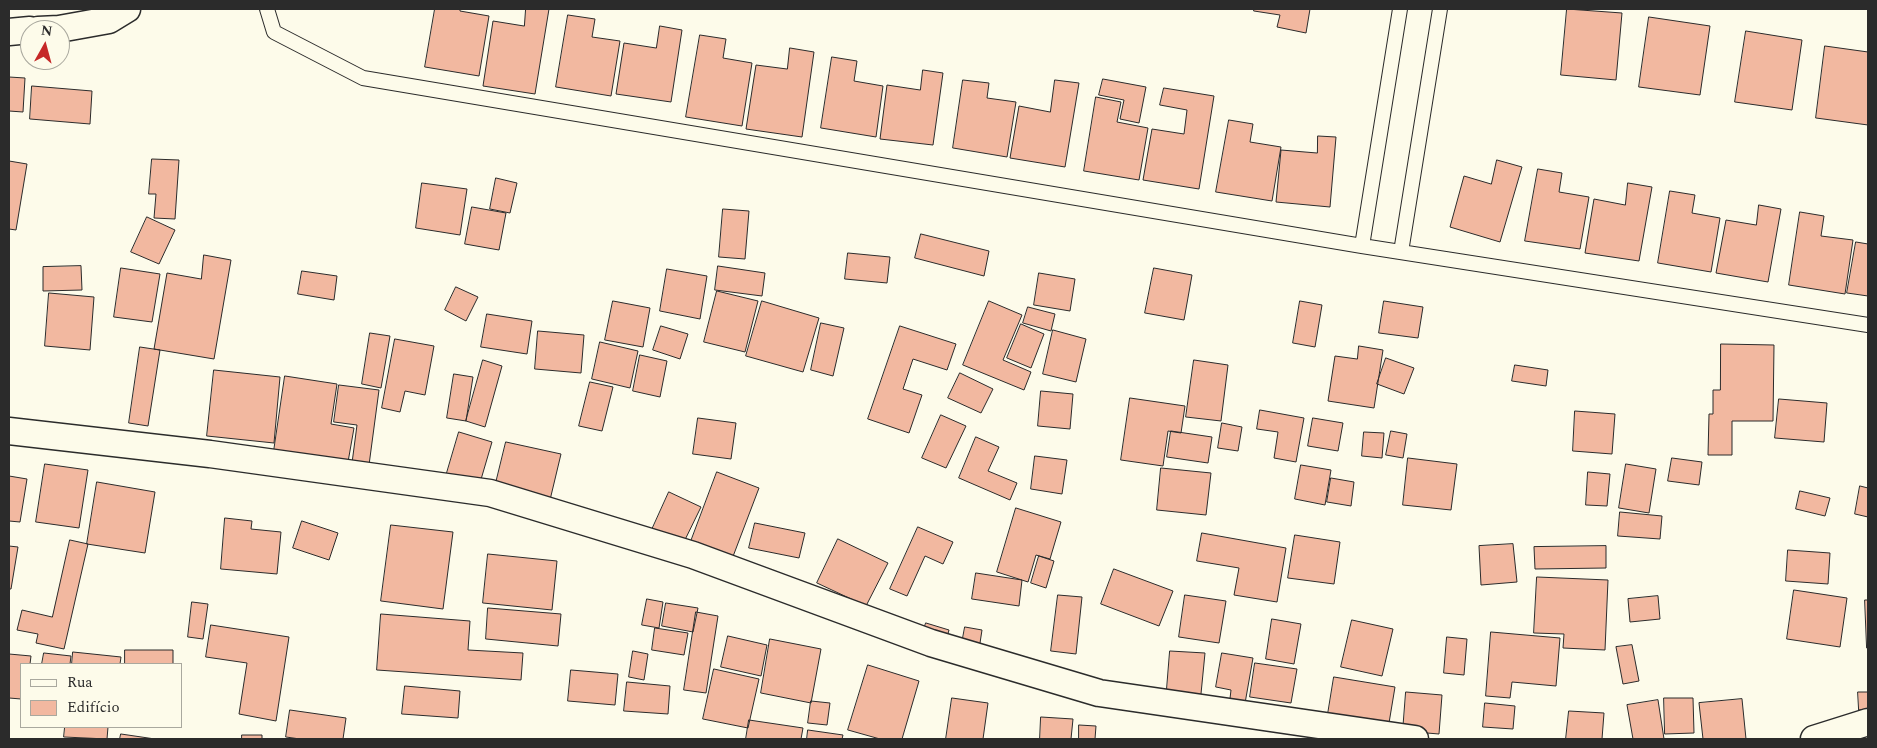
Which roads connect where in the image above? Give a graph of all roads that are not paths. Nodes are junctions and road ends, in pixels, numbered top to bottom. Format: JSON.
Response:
{"nodes":[{"id":1,"x":127,"y":9,"type":"edge"},
{"id":2,"x":267,"y":9,"type":"edge"},
{"id":3,"x":1400,"y":9,"type":"edge"},
{"id":4,"x":1440,"y":9,"type":"edge"},
{"id":5,"x":70,"y":27,"type":"edge"},
{"id":6,"x":1362,"y":246,"type":"junction"},
{"id":7,"x":1401,"y":252,"type":"junction"},
{"id":8,"x":1868,"y":325,"type":"edge"},
{"id":9,"x":9,"y":431,"type":"edge"},
{"id":10,"x":1868,"y":722,"type":"edge"},
{"id":11,"x":1415,"y":739,"type":"edge"},
{"id":12,"x":1814,"y":739,"type":"edge"}],
"edges":[{"from":1,"to":5,"type":"street"},
{"from":2,"to":6,"type":"lane"},
{"from":3,"to":6,"type":"lane"},
{"from":4,"to":7,"type":"lane"},
{"from":6,"to":7,"type":"lane"},
{"from":7,"to":8,"type":"lane"},
{"from":9,"to":11,"type":"street"},
{"from":10,"to":12,"type":"street"}]}
